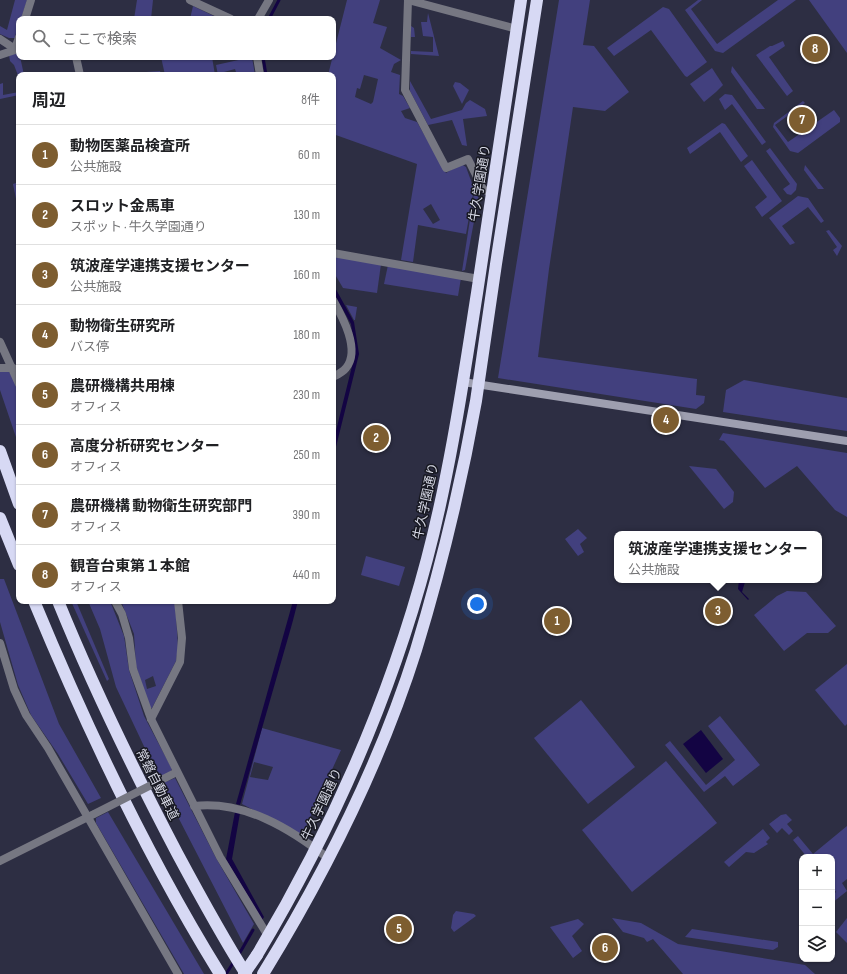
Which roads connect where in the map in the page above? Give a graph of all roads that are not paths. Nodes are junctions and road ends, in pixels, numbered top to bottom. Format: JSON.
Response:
{"nodes":[{"id":1,"x":32,"y":0,"type":"edge"},
{"id":2,"x":190,"y":0,"type":"edge"},
{"id":3,"x":268,"y":0,"type":"edge"},
{"id":4,"x":408,"y":0,"type":"edge"},
{"id":5,"x":521,"y":0,"type":"edge"},
{"id":6,"x":537,"y":0,"type":"edge"},
{"id":7,"x":27,"y":16,"type":"edge"},
{"id":8,"x":225,"y":16,"type":"edge"},
{"id":9,"x":260,"y":16,"type":"edge"},
{"id":10,"x":517,"y":29,"type":"junction"},
{"id":11,"x":0,"y":39,"type":"edge"},
{"id":12,"x":16,"y":48,"type":"edge"},
{"id":13,"x":16,"y":49,"type":"edge"},
{"id":14,"x":0,"y":55,"type":"edge"},
{"id":15,"x":77,"y":60,"type":"edge"},
{"id":16,"x":258,"y":60,"type":"edge"},
{"id":17,"x":79,"y":72,"type":"edge"},
{"id":18,"x":260,"y":72,"type":"edge"},
{"id":19,"x":492,"y":194,"type":"junction"},
{"id":20,"x":336,"y":254,"type":"edge"},
{"id":21,"x":479,"y":279,"type":"junction"},
{"id":22,"x":336,"y":305,"type":"edge"},
{"id":23,"x":0,"y":342,"type":"edge"},
{"id":24,"x":0,"y":368,"type":"edge"},
{"id":25,"x":13,"y":368,"type":"junction"},
{"id":26,"x":336,"y":375,"type":"edge"},
{"id":27,"x":16,"y":376,"type":"edge"},
{"id":28,"x":463,"y":382,"type":"junction"},
{"id":29,"x":478,"y":385,"type":"junction"},
{"id":30,"x":847,"y":441,"type":"edge"},
{"id":31,"x":0,"y":451,"type":"edge"},
{"id":32,"x":16,"y":496,"type":"edge"},
{"id":33,"x":0,"y":518,"type":"edge"},
{"id":34,"x":16,"y":558,"type":"edge"},
{"id":35,"x":35,"y":604,"type":"edge"},
{"id":36,"x":59,"y":604,"type":"edge"},
{"id":37,"x":117,"y":604,"type":"edge"},
{"id":38,"x":178,"y":604,"type":"edge"},
{"id":39,"x":0,"y":643,"type":"edge"},
{"id":40,"x":2,"y":653,"type":"edge"},
{"id":41,"x":151,"y":719,"type":"junction"},
{"id":42,"x":175,"y":773,"type":"junction"},
{"id":43,"x":194,"y":806,"type":"junction"},
{"id":44,"x":91,"y":816,"type":"junction"},
{"id":45,"x":316,"y":849,"type":"junction"},
{"id":46,"x":329,"y":859,"type":"junction"},
{"id":47,"x":0,"y":861,"type":"edge"},
{"id":48,"x":268,"y":936,"type":"junction"},
{"id":49,"x":264,"y":972,"type":"edge"},
{"id":50,"x":178,"y":974,"type":"edge"},
{"id":51,"x":220,"y":974,"type":"edge"},
{"id":52,"x":245,"y":974,"type":"edge"}],
"edges":[{"from":1,"to":7,"type":"street"},
{"from":2,"to":8,"type":"street"},
{"from":3,"to":9,"type":"street"},
{"from":4,"to":10,"type":"street"},
{"from":4,"to":19,"type":"street"},
{"from":5,"to":10,"type":"highway","name":"牛久学園通り"},
{"from":6,"to":29,"type":"highway"},
{"from":10,"to":19,"type":"highway","name":"牛久学園通り"},
{"from":11,"to":12,"type":"street"},
{"from":13,"to":14,"type":"street"},
{"from":15,"to":17,"type":"street"},
{"from":16,"to":18,"type":"street"},
{"from":19,"to":21,"type":"highway","name":"牛久学園通り"},
{"from":20,"to":21,"type":"street"},
{"from":21,"to":28,"type":"highway","name":"牛久学園通り"},
{"from":22,"to":26,"type":"street"},
{"from":23,"to":25,"type":"street"},
{"from":24,"to":25,"type":"street"},
{"from":25,"to":27,"type":"street"},
{"from":28,"to":29,"type":"street"},
{"from":28,"to":45,"type":"highway","name":"牛久学園通り"},
{"from":29,"to":30,"type":"street"},
{"from":29,"to":46,"type":"highway"},
{"from":31,"to":32,"type":"highway"},
{"from":33,"to":34,"type":"highway"},
{"from":35,"to":51,"type":"highway"},
{"from":36,"to":52,"type":"highway","name":"常磐自動車道"},
{"from":37,"to":41,"type":"street"},
{"from":38,"to":41,"type":"street"},
{"from":39,"to":40,"type":"street"},
{"from":40,"to":44,"type":"street"},
{"from":41,"to":42,"type":"street"},
{"from":42,"to":43,"type":"street"},
{"from":42,"to":44,"type":"street","bridge":true},
{"from":43,"to":45,"type":"street"},
{"from":43,"to":48,"type":"street"},
{"from":44,"to":47,"type":"street"},
{"from":44,"to":50,"type":"street"},
{"from":45,"to":46,"type":"street"},
{"from":45,"to":48,"type":"highway","name":"牛久学園通り"},
{"from":46,"to":49,"type":"highway"},
{"from":48,"to":52,"type":"highway","name":"牛久学園通り","bridge":true}]}
